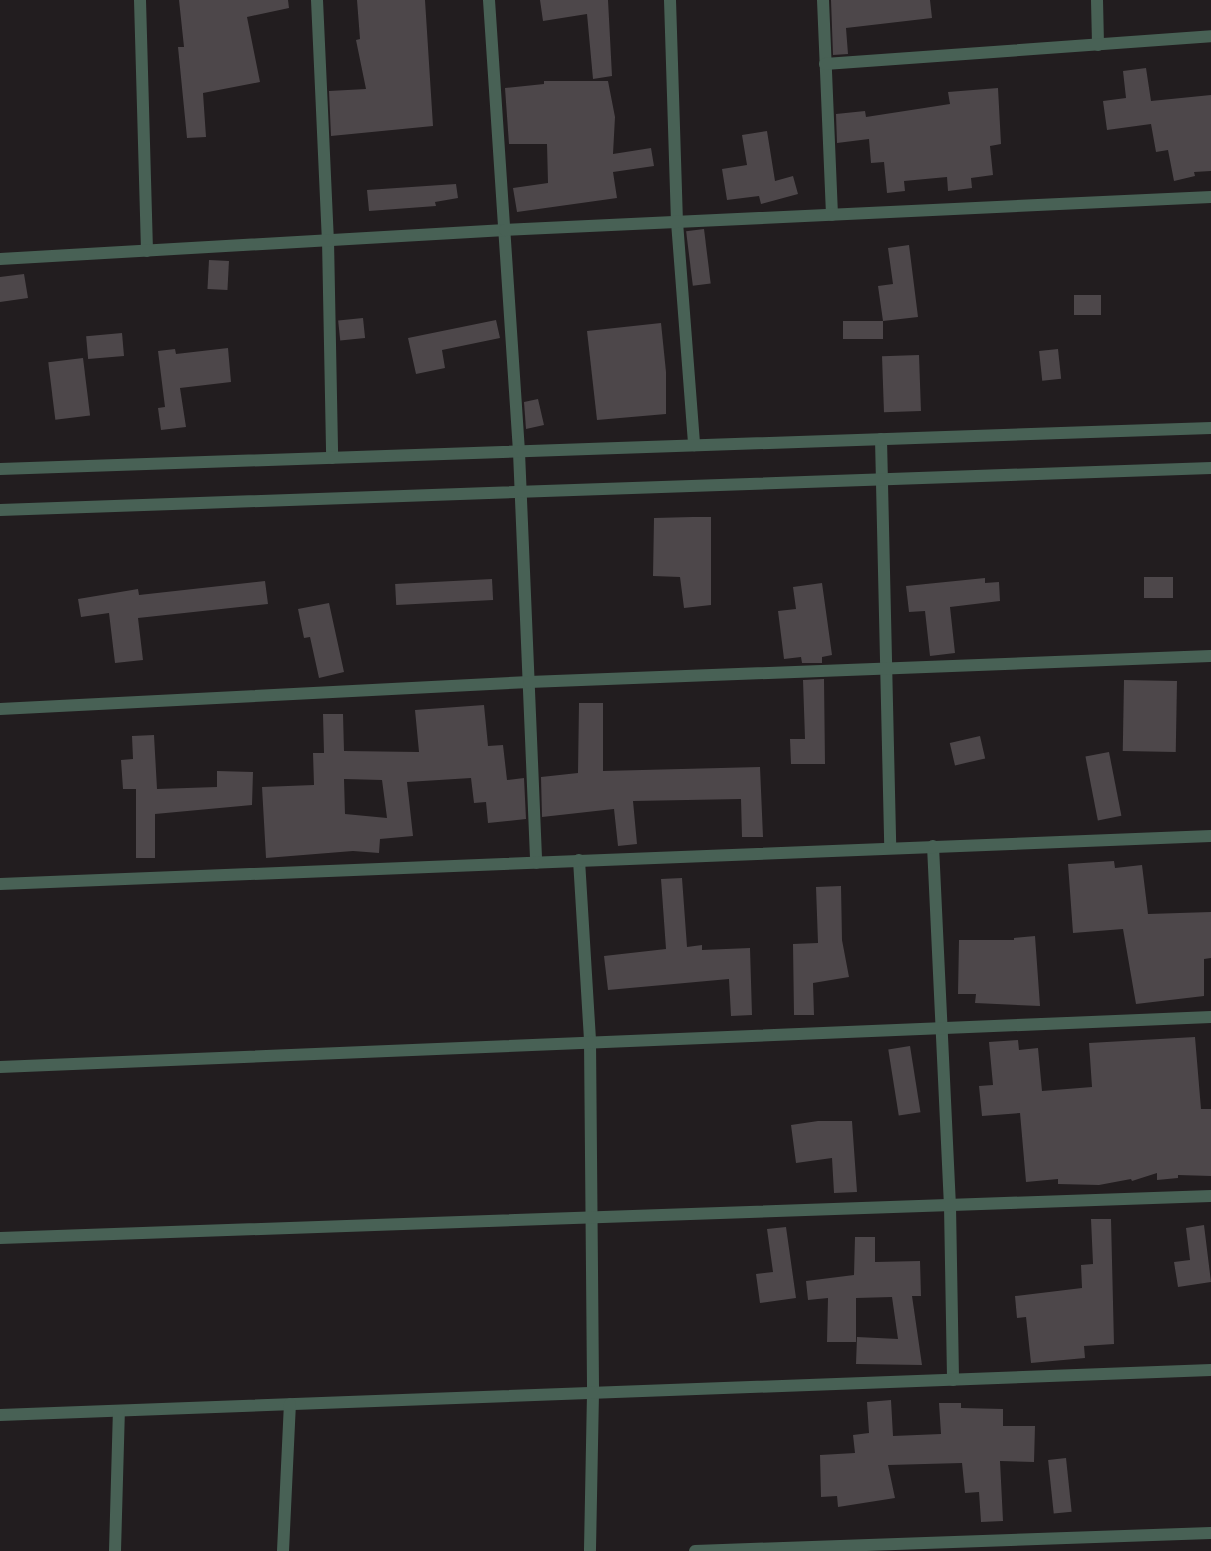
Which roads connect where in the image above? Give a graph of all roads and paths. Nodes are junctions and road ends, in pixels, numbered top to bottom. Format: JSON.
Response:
{"nodes":[{"id":1,"x":140,"y":0,"type":"edge"},
{"id":2,"x":316,"y":0,"type":"edge"},
{"id":3,"x":489,"y":0,"type":"edge"},
{"id":4,"x":670,"y":0,"type":"edge"},
{"id":5,"x":823,"y":0,"type":"edge"},
{"id":6,"x":1096,"y":0,"type":"edge"},
{"id":7,"x":1211,"y":36,"type":"edge"},
{"id":8,"x":1098,"y":45,"type":"junction"},
{"id":9,"x":825,"y":64,"type":"junction"},
{"id":10,"x":1211,"y":197,"type":"edge"},
{"id":11,"x":832,"y":215,"type":"junction"},
{"id":12,"x":677,"y":222,"type":"junction"},
{"id":13,"x":505,"y":230,"type":"junction"},
{"id":14,"x":328,"y":240,"type":"junction"},
{"id":15,"x":147,"y":251,"type":"junction"},
{"id":16,"x":0,"y":259,"type":"edge"},
{"id":17,"x":1211,"y":428,"type":"edge"},
{"id":18,"x":882,"y":439,"type":"junction"},
{"id":19,"x":694,"y":445,"type":"junction"},
{"id":20,"x":519,"y":452,"type":"junction"},
{"id":21,"x":332,"y":458,"type":"junction"},
{"id":22,"x":1211,"y":468,"type":"edge"},
{"id":23,"x":0,"y":469,"type":"edge"},
{"id":24,"x":882,"y":479,"type":"junction"},
{"id":25,"x":521,"y":491,"type":"junction"},
{"id":26,"x":0,"y":510,"type":"edge"},
{"id":27,"x":1211,"y":656,"type":"edge"},
{"id":28,"x":887,"y":669,"type":"junction"},
{"id":29,"x":529,"y":682,"type":"junction"},
{"id":30,"x":0,"y":709,"type":"edge"},
{"id":31,"x":1211,"y":836,"type":"edge"},
{"id":32,"x":934,"y":846,"type":"junction"},
{"id":33,"x":890,"y":848,"type":"junction"},
{"id":34,"x":579,"y":860,"type":"junction"},
{"id":35,"x":536,"y":863,"type":"junction"},
{"id":36,"x":0,"y":884,"type":"edge"},
{"id":37,"x":1211,"y":1017,"type":"edge"},
{"id":38,"x":940,"y":1028,"type":"junction"},
{"id":39,"x":590,"y":1041,"type":"junction"},
{"id":40,"x":0,"y":1067,"type":"edge"},
{"id":41,"x":1211,"y":1196,"type":"edge"},
{"id":42,"x":950,"y":1206,"type":"junction"},
{"id":43,"x":591,"y":1220,"type":"junction"},
{"id":44,"x":0,"y":1238,"type":"edge"},
{"id":45,"x":1211,"y":1370,"type":"edge"},
{"id":46,"x":953,"y":1380,"type":"junction"},
{"id":47,"x":593,"y":1393,"type":"junction"},
{"id":48,"x":290,"y":1404,"type":"junction"},
{"id":49,"x":119,"y":1411,"type":"junction"},
{"id":50,"x":0,"y":1415,"type":"edge"},
{"id":51,"x":1211,"y":1533,"type":"edge"},
{"id":52,"x":925,"y":1547,"type":"edge"},
{"id":53,"x":764,"y":1550,"type":"edge"},
{"id":54,"x":114,"y":1551,"type":"edge"},
{"id":55,"x":283,"y":1551,"type":"edge"},
{"id":56,"x":590,"y":1551,"type":"edge"},
{"id":57,"x":695,"y":1551,"type":"edge"}],
"edges":[{"from":1,"to":15,"type":"street"},
{"from":2,"to":14,"type":"street"},
{"from":3,"to":13,"type":"street"},
{"from":4,"to":12,"type":"street"},
{"from":5,"to":9,"type":"street"},
{"from":6,"to":8,"type":"street"},
{"from":7,"to":8,"type":"street"},
{"from":8,"to":9,"type":"street"},
{"from":9,"to":11,"type":"street"},
{"from":10,"to":11,"type":"street"},
{"from":11,"to":12,"type":"street"},
{"from":12,"to":13,"type":"street"},
{"from":12,"to":19,"type":"street"},
{"from":13,"to":14,"type":"street"},
{"from":13,"to":20,"type":"street"},
{"from":14,"to":15,"type":"street"},
{"from":14,"to":21,"type":"street"},
{"from":15,"to":16,"type":"street"},
{"from":17,"to":18,"type":"street"},
{"from":18,"to":19,"type":"street"},
{"from":18,"to":24,"type":"street"},
{"from":19,"to":20,"type":"street"},
{"from":20,"to":21,"type":"street"},
{"from":20,"to":25,"type":"street"},
{"from":21,"to":23,"type":"street"},
{"from":22,"to":24,"type":"street"},
{"from":24,"to":25,"type":"street"},
{"from":24,"to":28,"type":"street"},
{"from":25,"to":26,"type":"street"},
{"from":25,"to":29,"type":"street"},
{"from":27,"to":28,"type":"street"},
{"from":28,"to":29,"type":"street"},
{"from":28,"to":33,"type":"street"},
{"from":29,"to":30,"type":"street"},
{"from":29,"to":35,"type":"street"},
{"from":31,"to":32,"type":"street"},
{"from":32,"to":33,"type":"street"},
{"from":32,"to":38,"type":"street"},
{"from":33,"to":34,"type":"street"},
{"from":34,"to":35,"type":"street"},
{"from":34,"to":39,"type":"street"},
{"from":35,"to":36,"type":"street"},
{"from":37,"to":38,"type":"street"},
{"from":38,"to":39,"type":"street"},
{"from":38,"to":42,"type":"street"},
{"from":39,"to":40,"type":"street"},
{"from":39,"to":43,"type":"street"},
{"from":41,"to":42,"type":"street"},
{"from":42,"to":43,"type":"street"},
{"from":42,"to":46,"type":"street"},
{"from":43,"to":44,"type":"street"},
{"from":43,"to":47,"type":"street"},
{"from":45,"to":46,"type":"street"},
{"from":46,"to":47,"type":"street"},
{"from":47,"to":48,"type":"street"},
{"from":47,"to":56,"type":"street"},
{"from":48,"to":49,"type":"street"},
{"from":48,"to":55,"type":"street"},
{"from":49,"to":50,"type":"street"},
{"from":49,"to":54,"type":"street"},
{"from":51,"to":52,"type":"street"},
{"from":52,"to":53,"type":"street"},
{"from":53,"to":57,"type":"street"}]}
